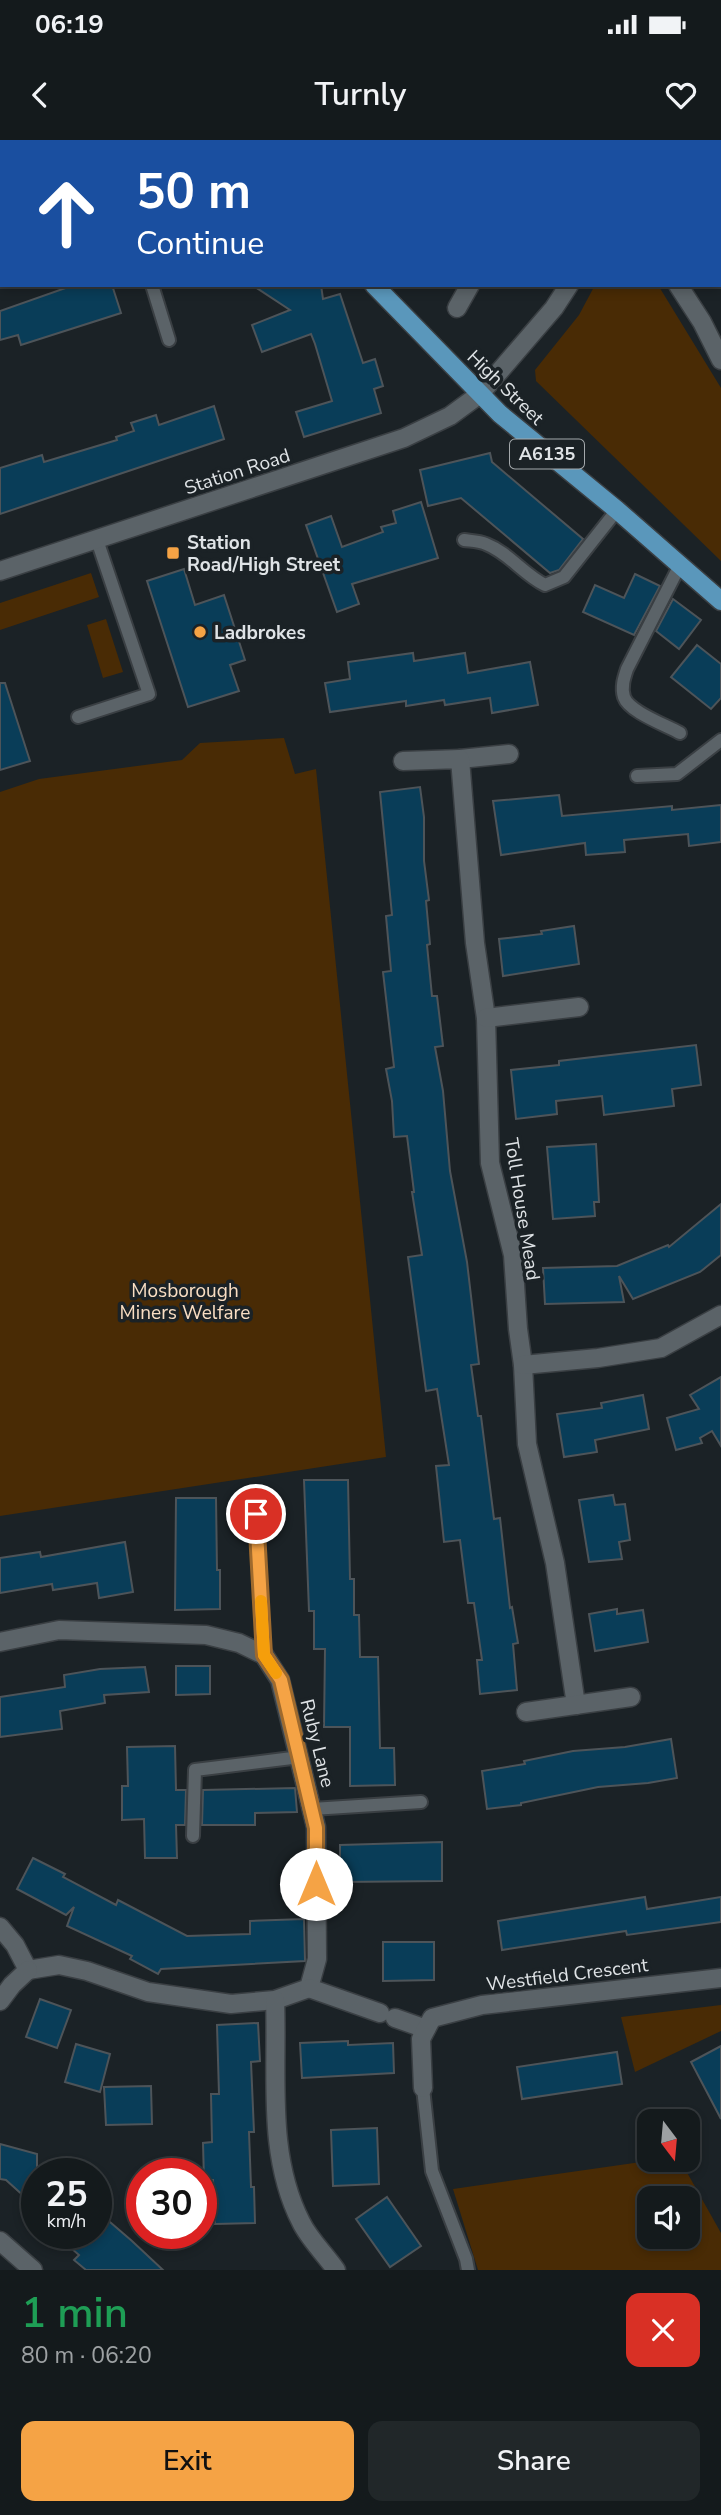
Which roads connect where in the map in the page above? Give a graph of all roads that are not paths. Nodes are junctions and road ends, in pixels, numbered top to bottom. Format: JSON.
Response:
{"nodes":[{"id":1,"x":153,"y":287,"type":"edge"},
{"id":2,"x":376,"y":287,"type":"edge"},
{"id":3,"x":469,"y":287,"type":"edge"},
{"id":4,"x":568,"y":287,"type":"edge"},
{"id":5,"x":679,"y":287,"type":"edge"},
{"id":6,"x":457,"y":309,"type":"dead end"},
{"id":7,"x":169,"y":340,"type":"dead end"},
{"id":8,"x":721,"y":360,"type":"edge"},
{"id":9,"x":480,"y":394,"type":"junction"},
{"id":10,"x":617,"y":510,"type":"junction"},
{"id":11,"x":97,"y":540,"type":"junction"},
{"id":12,"x":464,"y":540,"type":"dead end"},
{"id":13,"x":681,"y":565,"type":"junction"},
{"id":14,"x":0,"y":570,"type":"edge"},
{"id":15,"x":721,"y":601,"type":"edge"},
{"id":16,"x":78,"y":717,"type":"dead end"},
{"id":17,"x":680,"y":733,"type":"dead end"},
{"id":18,"x":721,"y":740,"type":"edge"},
{"id":19,"x":509,"y":754,"type":"dead end"},
{"id":20,"x":460,"y":759,"type":"junction"},
{"id":21,"x":403,"y":761,"type":"dead end"},
{"id":22,"x":637,"y":776,"type":"dead end"},
{"id":23,"x":579,"y":1007,"type":"dead end"},
{"id":24,"x":486,"y":1018,"type":"junction"},
{"id":25,"x":721,"y":1315,"type":"edge"},
{"id":26,"x":523,"y":1365,"type":"junction"},
{"id":27,"x":256,"y":1514,"type":"dead end"},
{"id":28,"x":0,"y":1642,"type":"edge"},
{"id":29,"x":264,"y":1655,"type":"junction"},
{"id":30,"x":631,"y":1697,"type":"dead end"},
{"id":31,"x":576,"y":1705,"type":"junction"},
{"id":32,"x":526,"y":1712,"type":"dead end"},
{"id":33,"x":300,"y":1757,"type":"junction"},
{"id":34,"x":421,"y":1802,"type":"dead end"},
{"id":35,"x":312,"y":1809,"type":"junction"},
{"id":36,"x":193,"y":1836,"type":"dead end"},
{"id":37,"x":0,"y":1927,"type":"edge"},
{"id":38,"x":28,"y":1970,"type":"junction"},
{"id":39,"x":721,"y":1978,"type":"edge"},
{"id":40,"x":309,"y":1987,"type":"junction"},
{"id":41,"x":275,"y":2000,"type":"junction"},
{"id":42,"x":0,"y":2001,"type":"edge"},
{"id":43,"x":426,"y":2029,"type":"junction"},
{"id":44,"x":423,"y":2088,"type":"joint"},
{"id":45,"x":0,"y":2241,"type":"edge"},
{"id":46,"x":33,"y":2270,"type":"edge"},
{"id":47,"x":336,"y":2270,"type":"edge"},
{"id":48,"x":468,"y":2270,"type":"edge"}],
"edges":[{"from":1,"to":7,"type":"lane"},
{"from":2,"to":9,"type":"main road","name":"High Street","number":"A6135"},
{"from":3,"to":6,"type":"street"},
{"from":4,"to":9,"type":"street","name":"Station Road"},
{"from":5,"to":8,"type":"street"},
{"from":9,"to":10,"type":"main road","name":"High Street","number":"A6135"},
{"from":9,"to":11,"type":"street","name":"Station Road"},
{"from":10,"to":12,"type":"lane"},
{"from":10,"to":13,"type":"main road","number":"A6135"},
{"from":11,"to":14,"type":"street","name":"Station Road"},
{"from":11,"to":16,"type":"lane"},
{"from":13,"to":15,"type":"main road","number":"A6135"},
{"from":13,"to":17,"type":"lane"},
{"from":18,"to":22,"type":"lane"},
{"from":19,"to":20,"type":"street"},
{"from":20,"to":21,"type":"street"},
{"from":20,"to":24,"type":"street","name":"Toll House Mead"},
{"from":23,"to":24,"type":"street"},
{"from":24,"to":26,"type":"street","name":"Toll House Mead"},
{"from":25,"to":26,"type":"street"},
{"from":26,"to":31,"type":"street","name":"Toll House Mead"},
{"from":27,"to":29,"type":"lane"},
{"from":28,"to":29,"type":"street"},
{"from":29,"to":33,"type":"street","name":"Ruby Lane"},
{"from":30,"to":31,"type":"street"},
{"from":31,"to":32,"type":"street"},
{"from":33,"to":35,"type":"street","name":"Ruby Lane"},
{"from":33,"to":36,"type":"lane"},
{"from":34,"to":35,"type":"lane"},
{"from":35,"to":40,"type":"street","name":"Ruby Lane"},
{"from":37,"to":38,"type":"street"},
{"from":38,"to":41,"type":"street"},
{"from":38,"to":42,"type":"street"},
{"from":39,"to":43,"type":"street","name":"Westfield Crescent"},
{"from":40,"to":41,"type":"street"},
{"from":40,"to":43,"type":"street"},
{"from":41,"to":47,"type":"street"},
{"from":43,"to":44,"type":"street"},
{"from":44,"to":48,"type":"lane"},
{"from":45,"to":46,"type":"street"}]}
